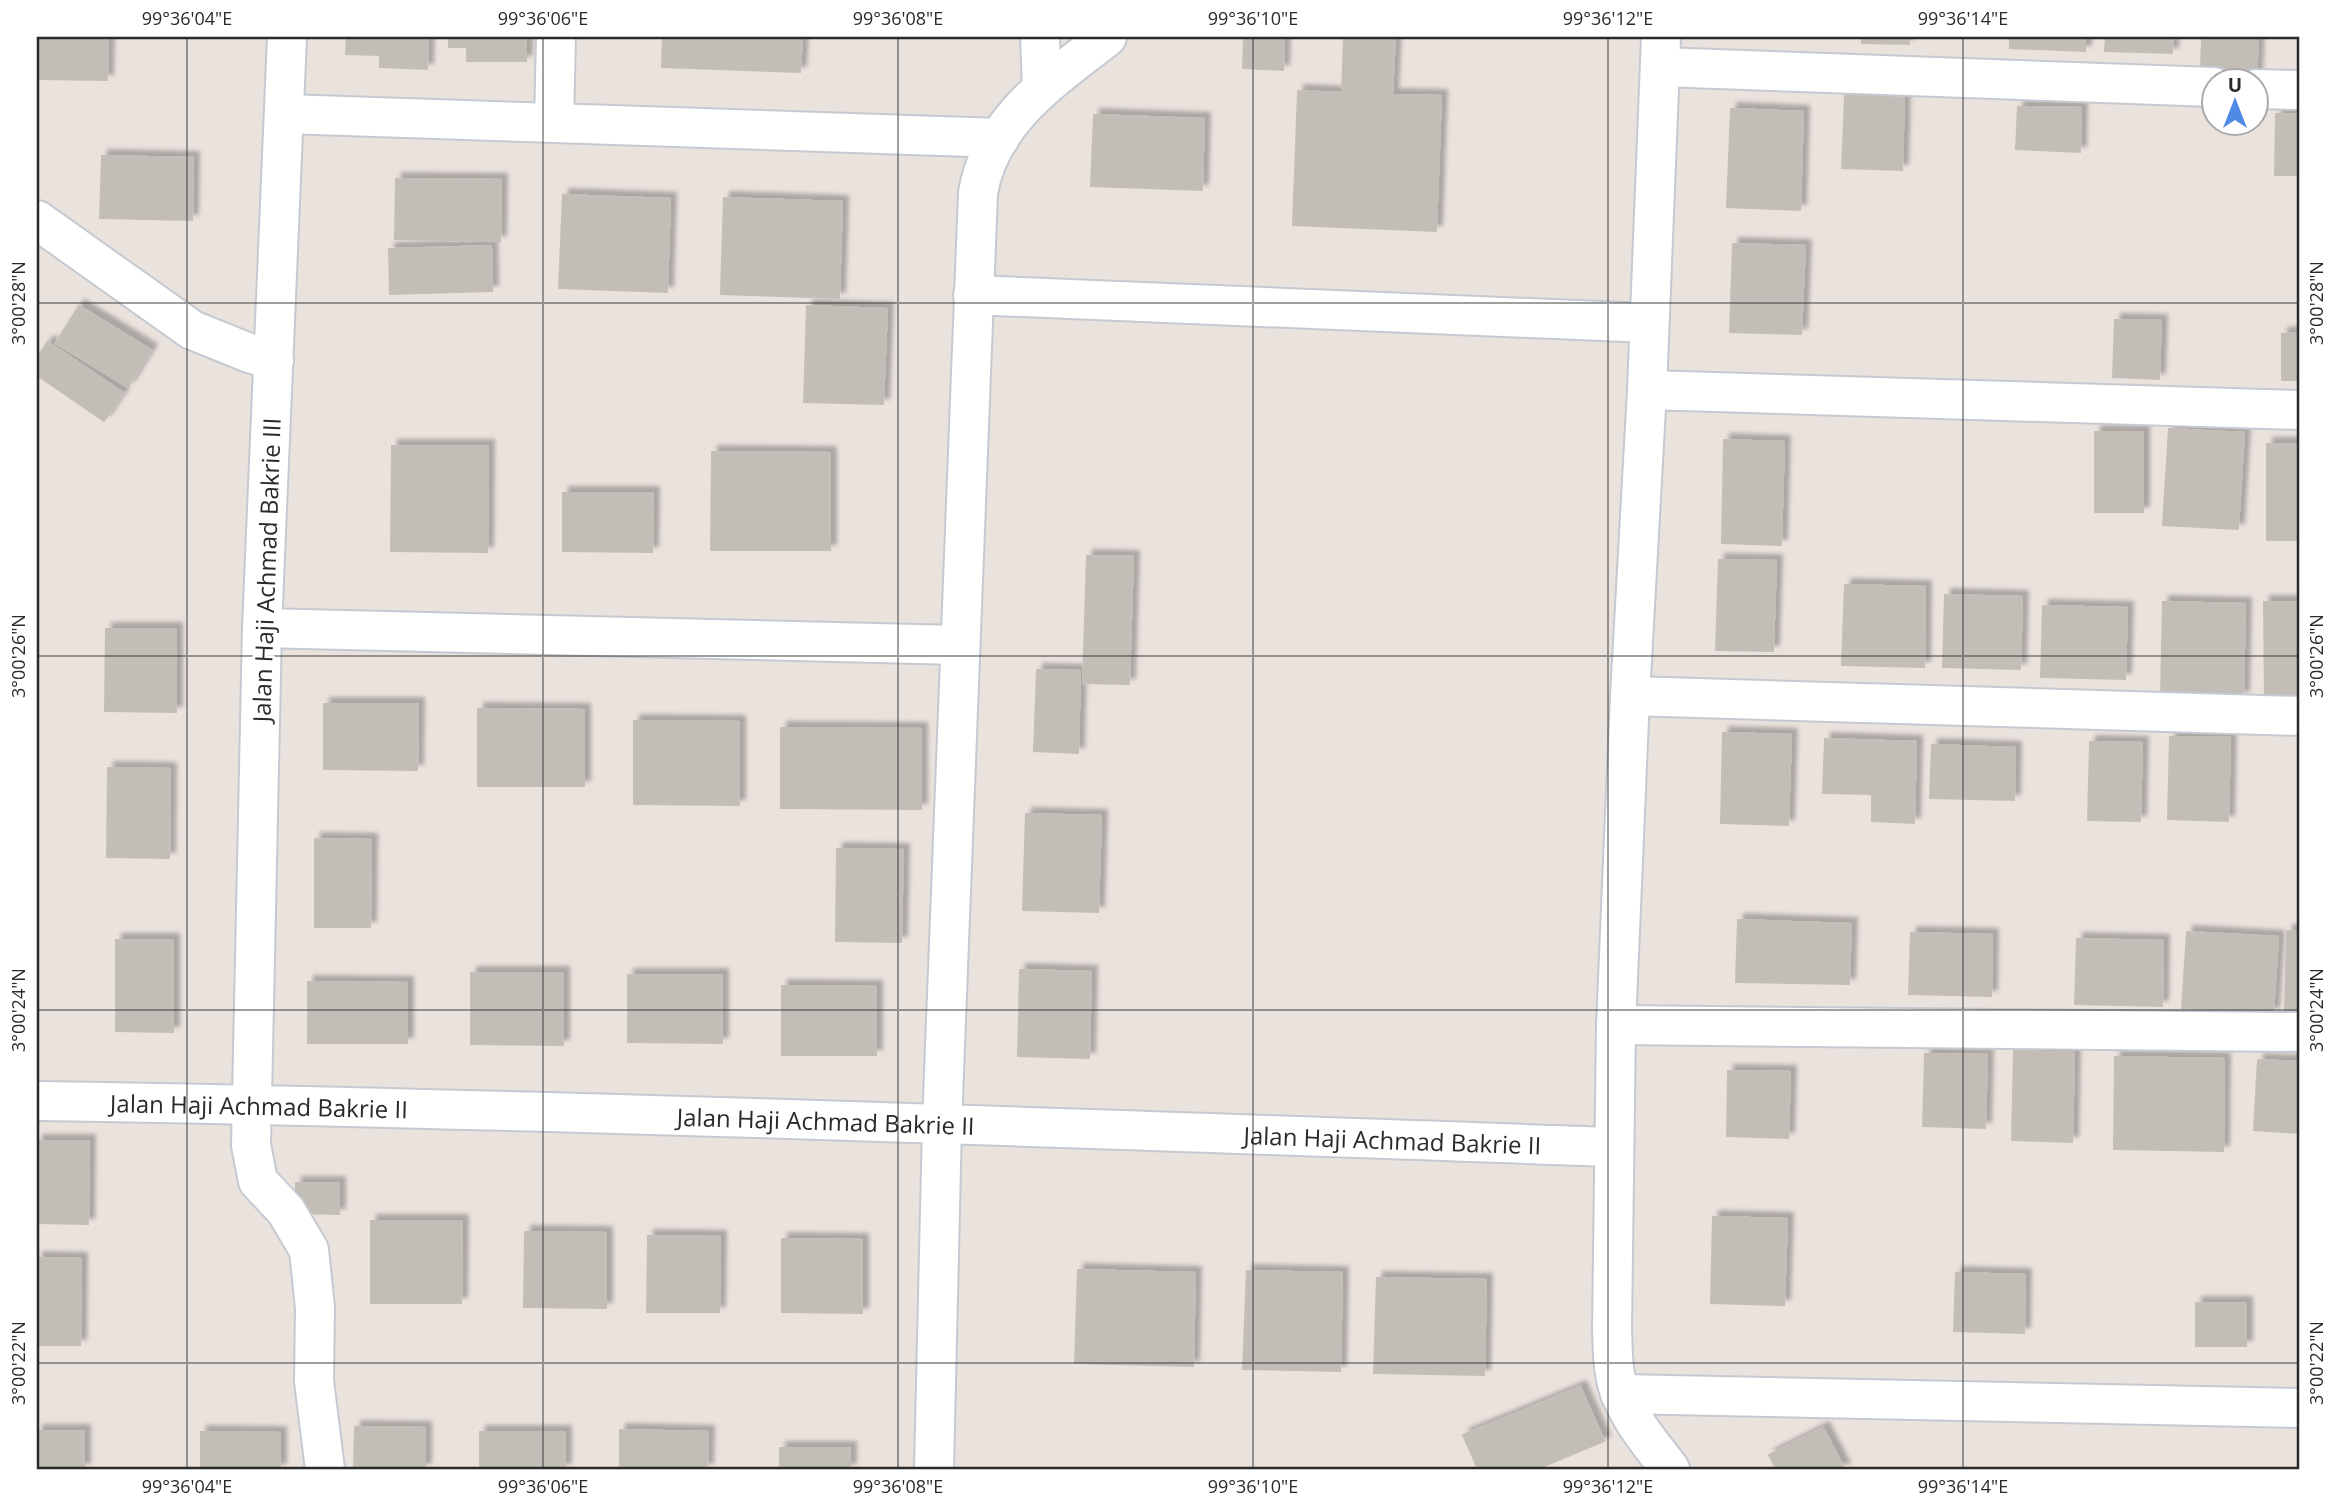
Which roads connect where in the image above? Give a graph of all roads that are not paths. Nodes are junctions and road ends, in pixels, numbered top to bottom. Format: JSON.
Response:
{"nodes":[{"id":1,"x":287,"y":37,"type":"edge"},
{"id":2,"x":556,"y":37,"type":"edge"},
{"id":3,"x":1040,"y":37,"type":"edge"},
{"id":4,"x":1107,"y":37,"type":"edge"},
{"id":5,"x":1661,"y":52,"type":"edge"},
{"id":6,"x":2200,"y":86,"type":"edge"},
{"id":7,"x":1042,"y":88,"type":"junction"},
{"id":8,"x":2270,"y":89,"type":"edge"},
{"id":9,"x":2299,"y":90,"type":"edge"},
{"id":10,"x":285,"y":114,"type":"junction"},
{"id":11,"x":554,"y":122,"type":"junction"},
{"id":12,"x":1000,"y":138,"type":"junction"},
{"id":13,"x":37,"y":220,"type":"edge"},
{"id":14,"x":973,"y":295,"type":"junction"},
{"id":15,"x":1649,"y":323,"type":"junction"},
{"id":16,"x":274,"y":360,"type":"junction"},
{"id":17,"x":1647,"y":390,"type":"junction"},
{"id":18,"x":2299,"y":410,"type":"edge"},
{"id":19,"x":262,"y":628,"type":"junction"},
{"id":20,"x":960,"y":645,"type":"junction"},
{"id":21,"x":1630,"y":696,"type":"junction"},
{"id":22,"x":2299,"y":716,"type":"edge"},
{"id":23,"x":1616,"y":1025,"type":"junction"},
{"id":24,"x":2299,"y":1032,"type":"edge"},
{"id":25,"x":37,"y":1101,"type":"edge"},
{"id":26,"x":253,"y":1104,"type":"junction"},
{"id":27,"x":942,"y":1124,"type":"junction"},
{"id":28,"x":1614,"y":1147,"type":"junction"},
{"id":29,"x":1620,"y":1394,"type":"junction"},
{"id":30,"x":2299,"y":1408,"type":"edge"},
{"id":31,"x":325,"y":1469,"type":"edge"},
{"id":32,"x":933,"y":1469,"type":"edge"},
{"id":33,"x":1670,"y":1469,"type":"edge"}],
"edges":[{"from":1,"to":10,"type":"street","name":"Jalan Haji Achmad Bakrie III"},
{"from":2,"to":11,"type":"street"},
{"from":3,"to":7,"type":"street"},
{"from":4,"to":7,"type":"street"},
{"from":5,"to":6,"type":"street"},
{"from":5,"to":15,"type":"street"},
{"from":7,"to":12,"type":"street"},
{"from":8,"to":9,"type":"street"},
{"from":10,"to":11,"type":"street"},
{"from":10,"to":16,"type":"street","name":"Jalan Haji Achmad Bakrie III"},
{"from":11,"to":12,"type":"street"},
{"from":12,"to":14,"type":"street"},
{"from":13,"to":16,"type":"street"},
{"from":14,"to":15,"type":"street"},
{"from":14,"to":20,"type":"street"},
{"from":15,"to":17,"type":"street"},
{"from":16,"to":19,"type":"street","name":"Jalan Haji Achmad Bakrie III"},
{"from":17,"to":18,"type":"street"},
{"from":17,"to":21,"type":"street"},
{"from":19,"to":20,"type":"street"},
{"from":19,"to":26,"type":"street","name":"Jalan Haji Achmad Bakrie III"},
{"from":20,"to":27,"type":"street"},
{"from":21,"to":22,"type":"street"},
{"from":21,"to":23,"type":"street"},
{"from":23,"to":24,"type":"street"},
{"from":23,"to":28,"type":"street"},
{"from":25,"to":26,"type":"street","name":"Jalan Haji Achmad Bakrie II"},
{"from":26,"to":27,"type":"street","name":"Jalan Haji Achmad Bakrie II"},
{"from":26,"to":31,"type":"street","name":"Jalan Haji Achmad Bakrie III"},
{"from":27,"to":28,"type":"street","name":"Jalan Haji Achmad Bakrie II"},
{"from":27,"to":32,"type":"street"},
{"from":28,"to":29,"type":"street"},
{"from":29,"to":30,"type":"street"},
{"from":29,"to":33,"type":"street"}]}
